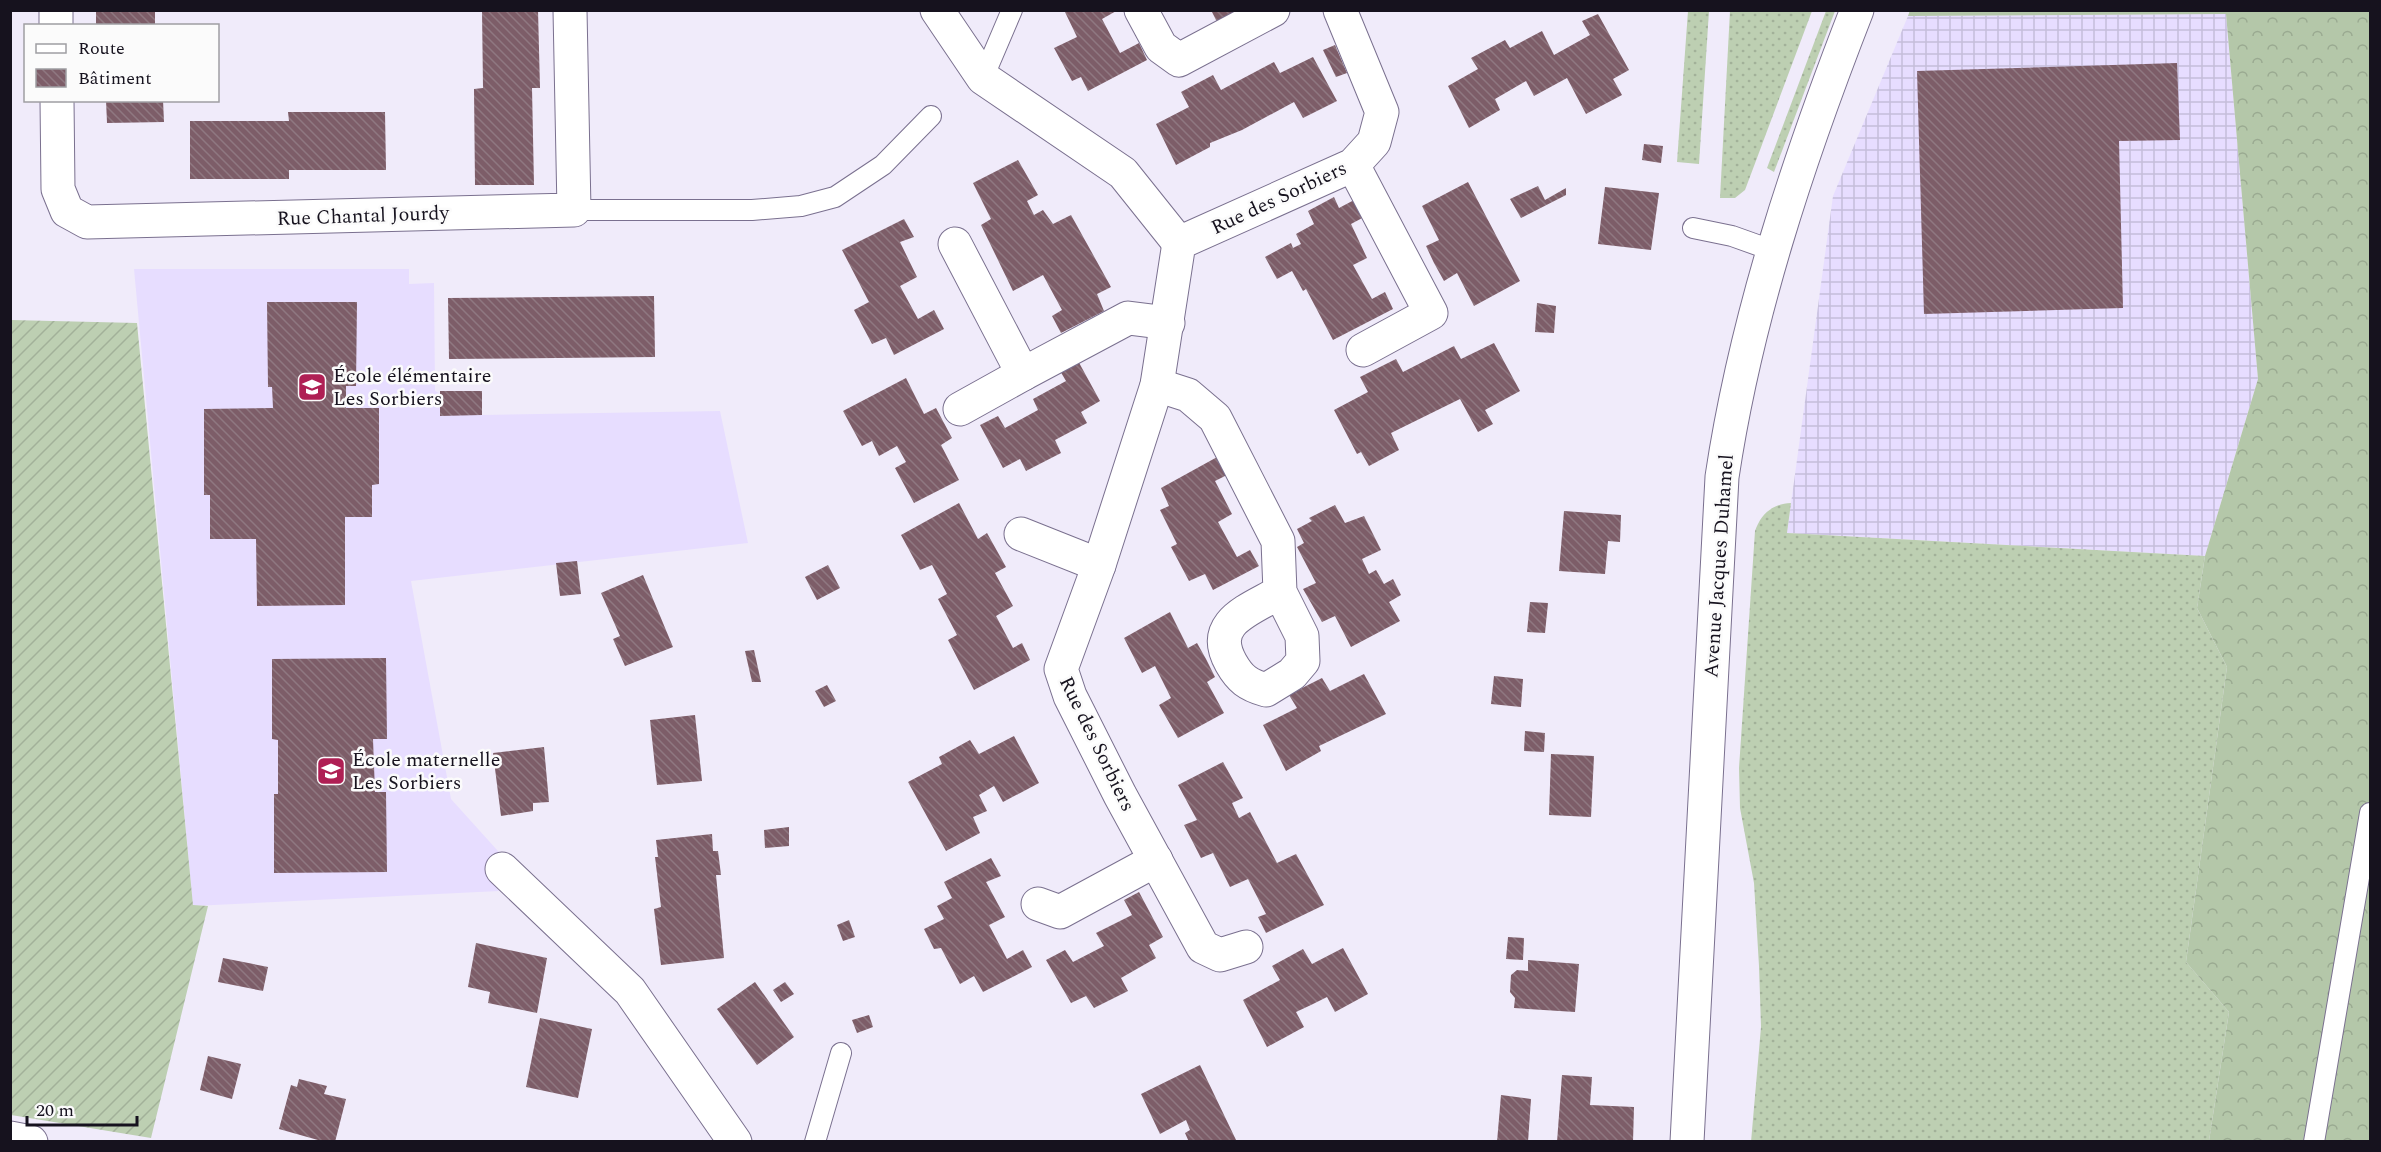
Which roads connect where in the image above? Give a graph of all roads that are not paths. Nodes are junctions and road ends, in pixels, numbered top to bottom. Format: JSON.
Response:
{"nodes":[{"id":1,"x":570,"y":10,"type":"edge"},
{"id":2,"x":937,"y":10,"type":"edge"},
{"id":3,"x":1012,"y":10,"type":"edge"},
{"id":4,"x":1141,"y":10,"type":"edge"},
{"id":5,"x":1273,"y":10,"type":"edge"},
{"id":6,"x":1340,"y":10,"type":"edge"},
{"id":7,"x":1857,"y":10,"type":"edge"},
{"id":8,"x":983,"y":78,"type":"junction"},
{"id":9,"x":57,"y":102,"type":"edge"},
{"id":10,"x":931,"y":116,"type":"dead end"},
{"id":11,"x":1353,"y":165,"type":"junction"},
{"id":12,"x":574,"y":210,"type":"junction"},
{"id":13,"x":1693,"y":228,"type":"dead end"},
{"id":14,"x":1179,"y":243,"type":"junction"},
{"id":15,"x":955,"y":244,"type":"dead end"},
{"id":16,"x":1774,"y":251,"type":"junction"},
{"id":17,"x":1168,"y":322,"type":"junction"},
{"id":18,"x":1363,"y":350,"type":"dead end"},
{"id":19,"x":1023,"y":374,"type":"junction"},
{"id":20,"x":1157,"y":385,"type":"junction"},
{"id":21,"x":960,"y":409,"type":"dead end"},
{"id":22,"x":1021,"y":534,"type":"dead end"},
{"id":23,"x":1099,"y":565,"type":"junction"},
{"id":24,"x":1280,"y":592,"type":"dead end"},
{"id":25,"x":2370,"y":813,"type":"edge"},
{"id":26,"x":1156,"y":860,"type":"junction"},
{"id":27,"x":502,"y":869,"type":"dead end"},
{"id":28,"x":1038,"y":904,"type":"dead end"},
{"id":29,"x":1246,"y":947,"type":"dead end"},
{"id":30,"x":841,"y":1053,"type":"dead end"},
{"id":31,"x":10,"y":1138,"type":"edge"},
{"id":32,"x":31,"y":1142,"type":"edge"},
{"id":33,"x":735,"y":1142,"type":"edge"},
{"id":34,"x":815,"y":1142,"type":"edge"},
{"id":35,"x":1687,"y":1142,"type":"edge"},
{"id":36,"x":2314,"y":1142,"type":"edge"}],
"edges":[{"from":1,"to":12,"type":"street"},
{"from":2,"to":8,"type":"street"},
{"from":3,"to":8,"type":"lane"},
{"from":4,"to":5,"type":"street"},
{"from":6,"to":11,"type":"street","name":"Rue des Sorbiers"},
{"from":7,"to":16,"type":"street","name":"Avenue Jacques Duhamel"},
{"from":8,"to":14,"type":"street"},
{"from":9,"to":12,"type":"street","name":"Rue Chantal Jourdy"},
{"from":10,"to":12,"type":"lane"},
{"from":11,"to":14,"type":"street","name":"Rue des Sorbiers"},
{"from":11,"to":18,"type":"street"},
{"from":13,"to":16,"type":"lane"},
{"from":14,"to":17,"type":"street","name":"Rue des Sorbiers"},
{"from":15,"to":19,"type":"street"},
{"from":16,"to":35,"type":"street","name":"Avenue Jacques Duhamel"},
{"from":17,"to":19,"type":"street"},
{"from":17,"to":20,"type":"street","name":"Rue des Sorbiers"},
{"from":19,"to":21,"type":"street"},
{"from":20,"to":23,"type":"street","name":"Rue des Sorbiers"},
{"from":20,"to":24,"type":"street"},
{"from":22,"to":23,"type":"street"},
{"from":23,"to":26,"type":"street","name":"Rue des Sorbiers"},
{"from":25,"to":36,"type":"lane"},
{"from":26,"to":28,"type":"street"},
{"from":26,"to":29,"type":"street","name":"Rue des Sorbiers"},
{"from":27,"to":33,"type":"street"},
{"from":30,"to":34,"type":"lane"},
{"from":31,"to":32,"type":"street"}]}
